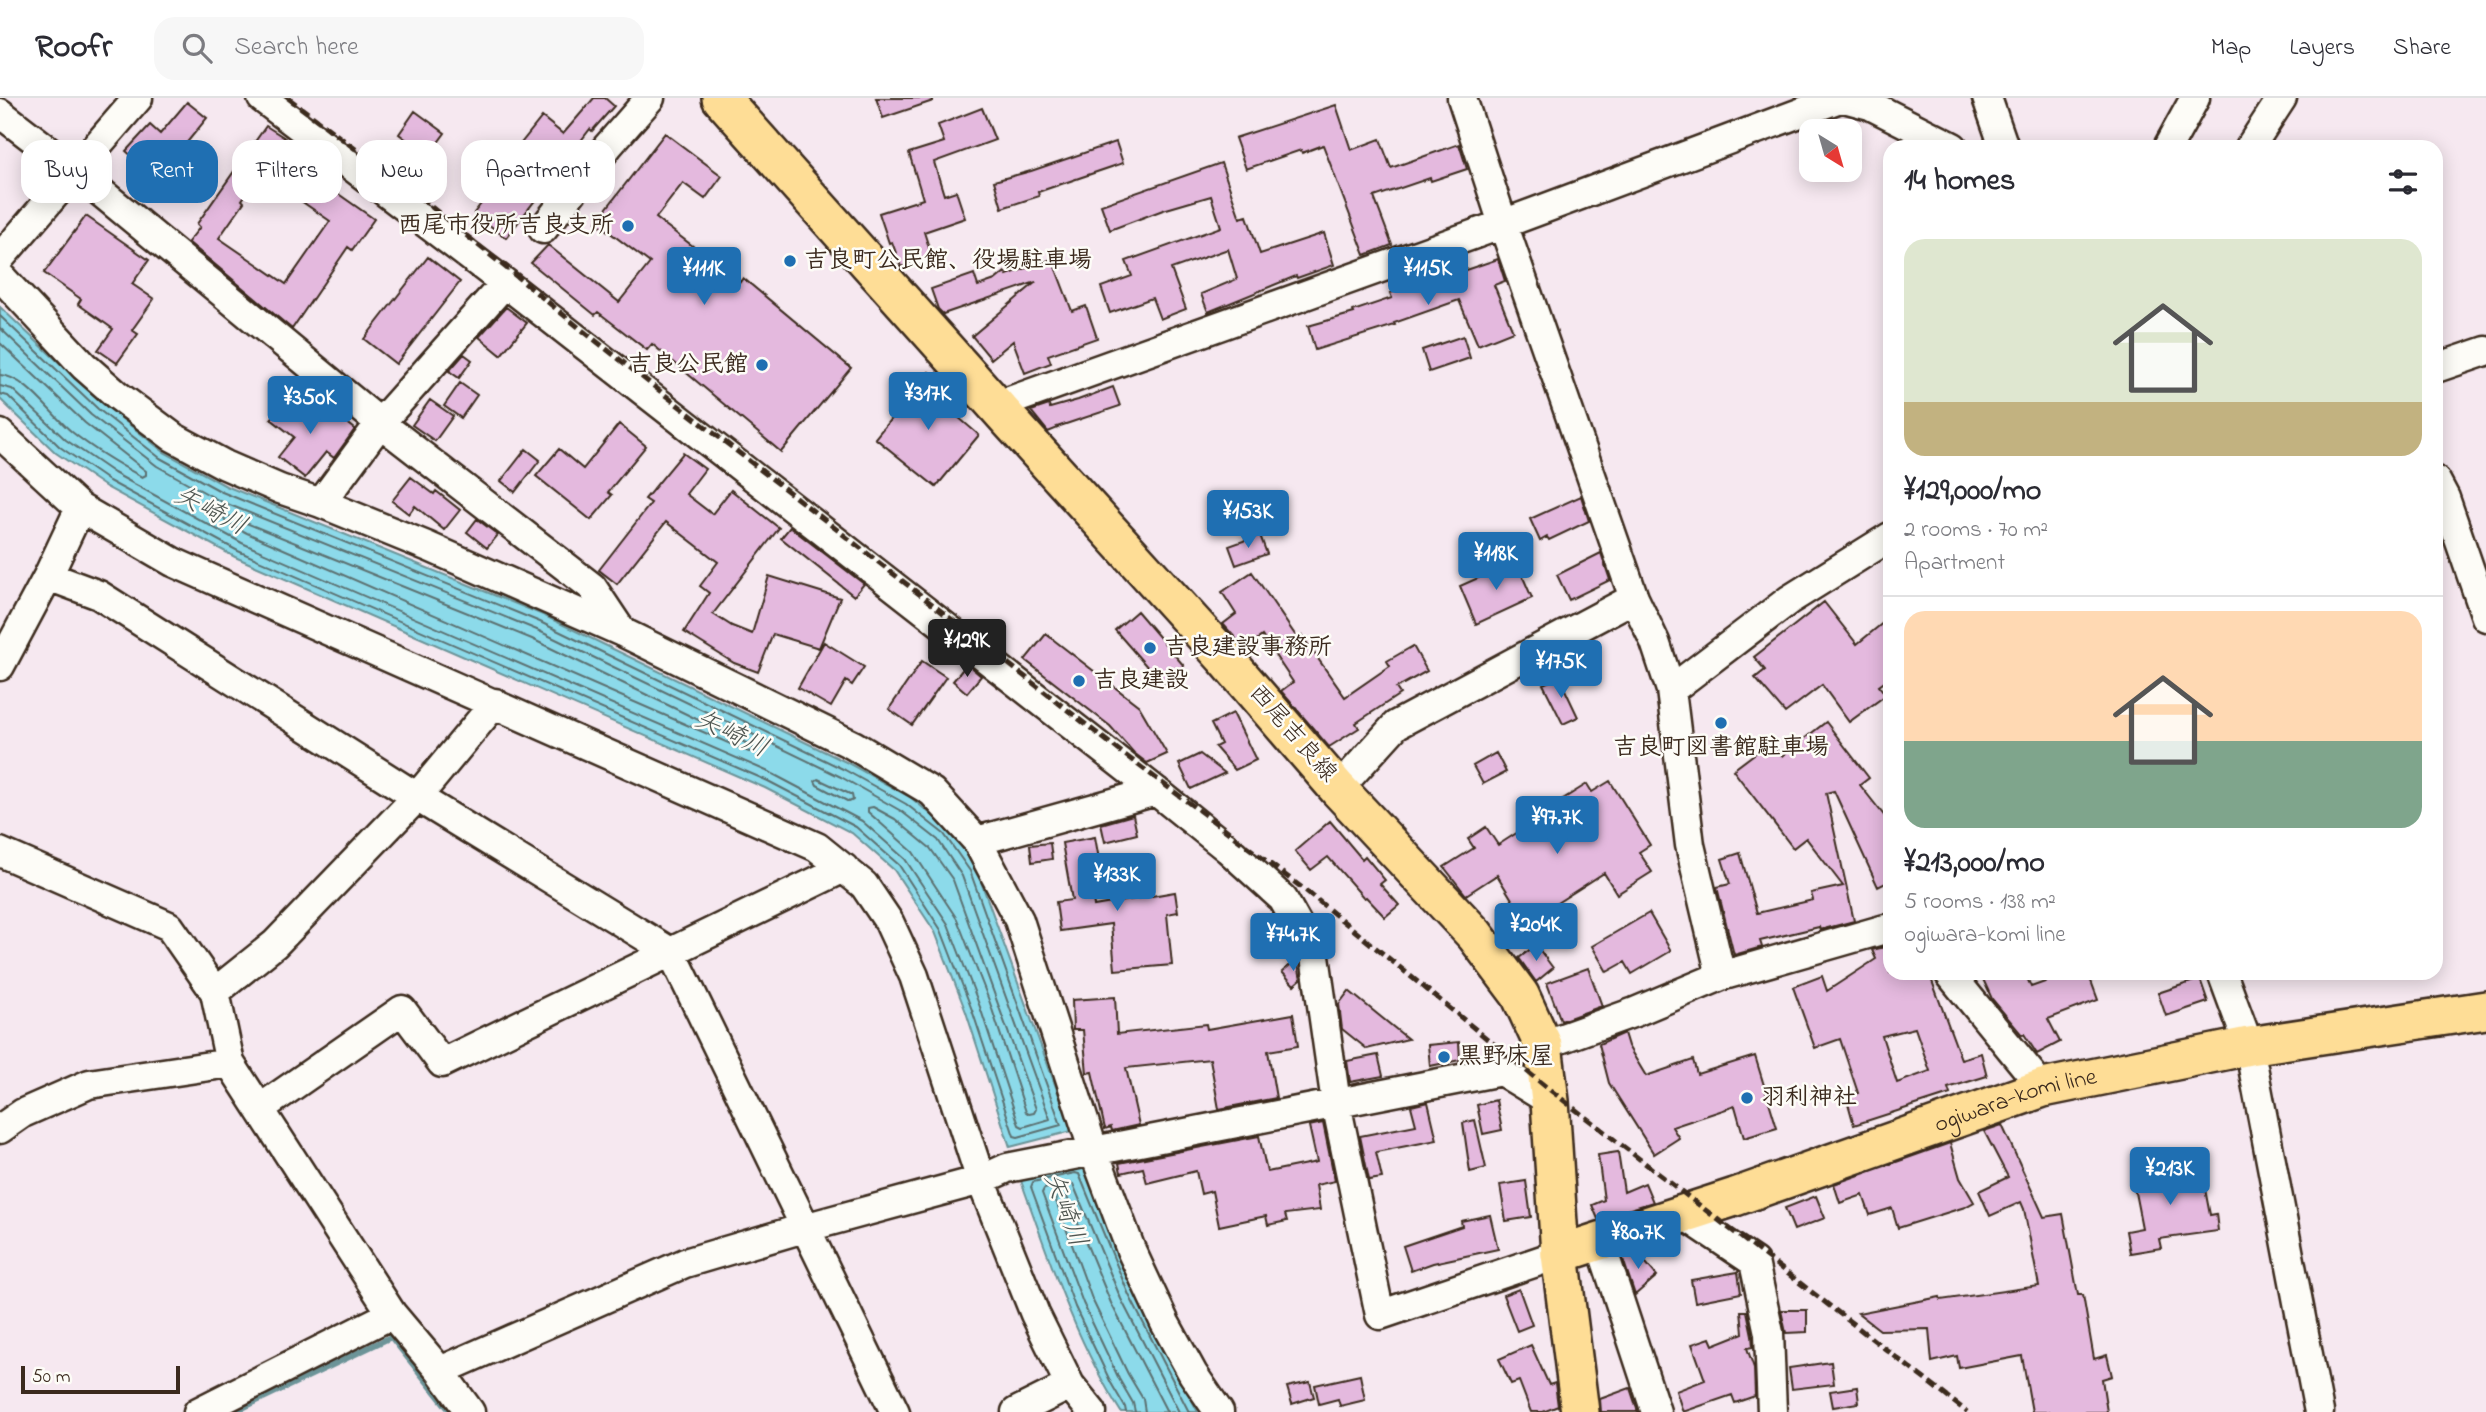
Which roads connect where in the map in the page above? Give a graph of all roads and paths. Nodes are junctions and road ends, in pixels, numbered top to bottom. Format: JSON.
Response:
{"nodes":[{"id":1,"x":138,"y":98,"type":"edge"},
{"id":2,"x":262,"y":98,"type":"edge"},
{"id":3,"x":650,"y":98,"type":"edge"},
{"id":4,"x":721,"y":98,"type":"edge"},
{"id":5,"x":1462,"y":98,"type":"edge"},
{"id":6,"x":1842,"y":98,"type":"edge"},
{"id":7,"x":1987,"y":98,"type":"edge"},
{"id":8,"x":2195,"y":98,"type":"edge"},
{"id":9,"x":2282,"y":98,"type":"edge"},
{"id":10,"x":0,"y":113,"type":"edge"},
{"id":11,"x":35,"y":140,"type":"edge"},
{"id":12,"x":101,"y":140,"type":"edge"},
{"id":13,"x":1939,"y":140,"type":"edge"},
{"id":14,"x":2002,"y":140,"type":"edge"},
{"id":15,"x":2172,"y":140,"type":"edge"},
{"id":16,"x":2255,"y":140,"type":"edge"},
{"id":17,"x":112,"y":201,"type":"edge"},
{"id":18,"x":46,"y":203,"type":"edge"},
{"id":19,"x":1503,"y":224,"type":"junction"},
{"id":20,"x":543,"y":229,"type":"dead end"},
{"id":21,"x":0,"y":258,"type":"edge"},
{"id":22,"x":0,"y":276,"type":"edge"},
{"id":23,"x":505,"y":283,"type":"junction"},
{"id":24,"x":2486,"y":351,"type":"edge"},
{"id":25,"x":2443,"y":366,"type":"edge"},
{"id":26,"x":996,"y":406,"type":"junction"},
{"id":27,"x":380,"y":423,"type":"junction"},
{"id":28,"x":0,"y":434,"type":"edge"},
{"id":29,"x":2443,"y":494,"type":"edge"},
{"id":30,"x":321,"y":503,"type":"junction"},
{"id":31,"x":80,"y":508,"type":"junction"},
{"id":32,"x":1883,"y":541,"type":"edge"},
{"id":33,"x":48,"y":576,"type":"junction"},
{"id":34,"x":1634,"y":598,"type":"junction"},
{"id":35,"x":2486,"y":617,"type":"edge"},
{"id":36,"x":622,"y":632,"type":"junction"},
{"id":37,"x":0,"y":666,"type":"edge"},
{"id":38,"x":1671,"y":690,"type":"junction"},
{"id":39,"x":495,"y":703,"type":"junction"},
{"id":40,"x":1338,"y":789,"type":"junction"},
{"id":41,"x":1156,"y":791,"type":"junction"},
{"id":42,"x":416,"y":797,"type":"junction"},
{"id":43,"x":977,"y":841,"type":"junction"},
{"id":44,"x":0,"y":852,"type":"edge"},
{"id":45,"x":844,"y":868,"type":"junction"},
{"id":46,"x":1883,"y":930,"type":"edge"},
{"id":47,"x":672,"y":953,"type":"junction"},
{"id":48,"x":1721,"y":976,"type":"junction"},
{"id":49,"x":1955,"y":980,"type":"edge"},
{"id":50,"x":2225,"y":980,"type":"edge"},
{"id":51,"x":215,"y":992,"type":"junction"},
{"id":52,"x":2486,"y":1010,"type":"edge"},
{"id":53,"x":1543,"y":1045,"type":"junction"},
{"id":54,"x":2249,"y":1045,"type":"junction"},
{"id":55,"x":230,"y":1063,"type":"junction"},
{"id":56,"x":2043,"y":1088,"type":"junction"},
{"id":57,"x":1550,"y":1101,"type":"junction"},
{"id":58,"x":1336,"y":1103,"type":"junction"},
{"id":59,"x":261,"y":1108,"type":"junction"},
{"id":60,"x":0,"y":1129,"type":"edge"},
{"id":61,"x":1085,"y":1151,"type":"junction"},
{"id":62,"x":981,"y":1180,"type":"junction"},
{"id":63,"x":1684,"y":1215,"type":"junction"},
{"id":64,"x":804,"y":1228,"type":"junction"},
{"id":65,"x":1600,"y":1242,"type":"junction"},
{"id":66,"x":1560,"y":1254,"type":"junction"},
{"id":67,"x":392,"y":1314,"type":"junction"},
{"id":68,"x":440,"y":1371,"type":"junction"},
{"id":69,"x":1070,"y":1385,"type":"junction"},
{"id":70,"x":251,"y":1401,"type":"edge"},
{"id":71,"x":198,"y":1412,"type":"edge"},
{"id":72,"x":470,"y":1412,"type":"edge"},
{"id":73,"x":895,"y":1412,"type":"edge"},
{"id":74,"x":1016,"y":1412,"type":"edge"},
{"id":75,"x":1091,"y":1412,"type":"edge"},
{"id":76,"x":1219,"y":1412,"type":"edge"},
{"id":77,"x":1580,"y":1412,"type":"edge"},
{"id":78,"x":1656,"y":1412,"type":"edge"},
{"id":79,"x":1772,"y":1412,"type":"edge"},
{"id":80,"x":2319,"y":1412,"type":"edge"}],
"edges":[{"from":1,"to":12,"type":"street"},
{"from":2,"to":23,"type":"street"},
{"from":3,"to":20,"type":"street"},
{"from":4,"to":26,"type":"main road","name":"西尾吉良線"},
{"from":5,"to":19,"type":"street"},
{"from":6,"to":13,"type":"street"},
{"from":6,"to":19,"type":"street"},
{"from":7,"to":14,"type":"street"},
{"from":8,"to":15,"type":"street"},
{"from":9,"to":16,"type":"street"},
{"from":10,"to":11,"type":"street"},
{"from":17,"to":27,"type":"street"},
{"from":18,"to":21,"type":"street"},
{"from":19,"to":26,"type":"street"},
{"from":19,"to":34,"type":"street"},
{"from":22,"to":30,"type":"street"},
{"from":23,"to":27,"type":"street"},
{"from":23,"to":41,"type":"street"},
{"from":24,"to":25,"type":"street"},
{"from":26,"to":40,"type":"main road","name":"西尾吉良線"},
{"from":27,"to":30,"type":"street"},
{"from":27,"to":36,"type":"street"},
{"from":28,"to":31,"type":"street"},
{"from":29,"to":35,"type":"street"},
{"from":30,"to":36,"type":"street"},
{"from":31,"to":33,"type":"street"},
{"from":31,"to":39,"type":"street"},
{"from":32,"to":38,"type":"street"},
{"from":33,"to":37,"type":"street"},
{"from":33,"to":42,"type":"street"},
{"from":34,"to":38,"type":"street"},
{"from":34,"to":40,"type":"street"},
{"from":36,"to":43,"type":"street"},
{"from":38,"to":48,"type":"street"},
{"from":39,"to":42,"type":"street"},
{"from":39,"to":45,"type":"street"},
{"from":40,"to":53,"type":"main road","name":"西尾吉良線"},
{"from":41,"to":43,"type":"street"},
{"from":41,"to":58,"type":"street"},
{"from":42,"to":47,"type":"street"},
{"from":42,"to":51,"type":"street"},
{"from":43,"to":61,"type":"street"},
{"from":44,"to":51,"type":"street"},
{"from":45,"to":47,"type":"street"},
{"from":45,"to":62,"type":"street"},
{"from":46,"to":48,"type":"street"},
{"from":47,"to":59,"type":"street"},
{"from":47,"to":64,"type":"street"},
{"from":48,"to":53,"type":"street"},
{"from":49,"to":56,"type":"street"},
{"from":50,"to":54,"type":"street"},
{"from":51,"to":55,"type":"street"},
{"from":52,"to":54,"type":"main road","name":"ogiwara-komi line"},
{"from":53,"to":57,"type":"main road","name":"西尾吉良線"},
{"from":54,"to":56,"type":"main road","name":"ogiwara-komi line"},
{"from":54,"to":80,"type":"street"},
{"from":55,"to":59,"type":"street"},
{"from":55,"to":60,"type":"street"},
{"from":56,"to":63,"type":"main road","name":"ogiwara-komi line"},
{"from":57,"to":58,"type":"street"},
{"from":57,"to":66,"type":"main road","name":"西尾吉良線"},
{"from":58,"to":61,"type":"street"},
{"from":58,"to":66,"type":"street"},
{"from":59,"to":67,"type":"street"},
{"from":61,"to":62,"type":"street"},
{"from":61,"to":76,"type":"street"},
{"from":62,"to":64,"type":"street"},
{"from":62,"to":69,"type":"street"},
{"from":63,"to":65,"type":"main road","name":"ogiwara-komi line"},
{"from":63,"to":79,"type":"street"},
{"from":64,"to":68,"type":"street"},
{"from":64,"to":73,"type":"street"},
{"from":65,"to":66,"type":"main road","name":"ogiwara-komi line"},
{"from":65,"to":78,"type":"street"},
{"from":66,"to":77,"type":"main road","name":"西尾吉良線"},
{"from":67,"to":68,"type":"street"},
{"from":67,"to":70,"type":"street"},
{"from":68,"to":72,"type":"street"},
{"from":69,"to":74,"type":"street"},
{"from":69,"to":75,"type":"street"},
{"from":70,"to":71,"type":"street"}]}
